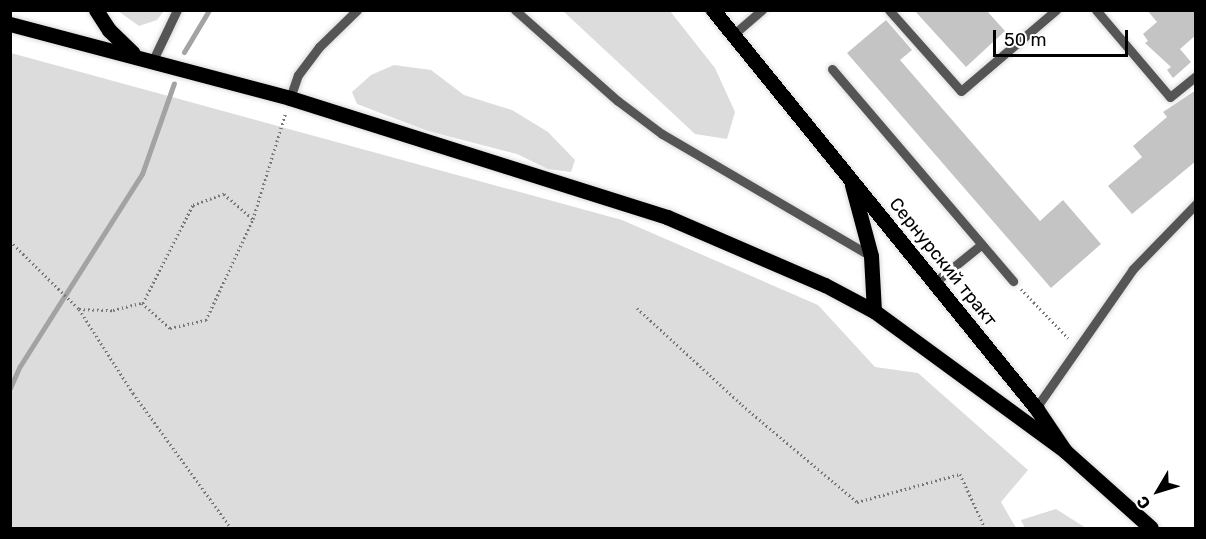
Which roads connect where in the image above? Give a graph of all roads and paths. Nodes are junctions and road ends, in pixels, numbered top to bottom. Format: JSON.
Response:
{"nodes":[{"id":1,"x":96,"y":10,"type":"edge"},
{"id":2,"x":177,"y":10,"type":"edge"},
{"id":3,"x":357,"y":10,"type":"edge"},
{"id":4,"x":515,"y":10,"type":"edge"},
{"id":5,"x":713,"y":10,"type":"edge"},
{"id":6,"x":762,"y":10,"type":"edge"},
{"id":7,"x":889,"y":10,"type":"edge"},
{"id":8,"x":1056,"y":10,"type":"edge"},
{"id":9,"x":1096,"y":10,"type":"edge"},
{"id":10,"x":10,"y":24,"type":"edge"},
{"id":11,"x":734,"y":34,"type":"junction"},
{"id":12,"x":135,"y":55,"type":"junction"},
{"id":13,"x":153,"y":60,"type":"junction"},
{"id":14,"x":831,"y":69,"type":"dead end"},
{"id":15,"x":1196,"y":76,"type":"edge"},
{"id":16,"x":290,"y":98,"type":"junction"},
{"id":17,"x":851,"y":179,"type":"junction"},
{"id":18,"x":1196,"y":204,"type":"edge"},
{"id":19,"x":253,"y":219,"type":"junction"},
{"id":20,"x":10,"y":241,"type":"edge"},
{"id":21,"x":982,"y":244,"type":"junction"},
{"id":22,"x":871,"y":256,"type":"junction"},
{"id":23,"x":1013,"y":281,"type":"joint"},
{"id":24,"x":935,"y":282,"type":"junction"},
{"id":25,"x":142,"y":303,"type":"junction"},
{"id":26,"x":637,"y":308,"type":"dead end"},
{"id":27,"x":79,"y":309,"type":"junction"},
{"id":28,"x":874,"y":311,"type":"junction"},
{"id":29,"x":1078,"y":348,"type":"junction"},
{"id":30,"x":1036,"y":408,"type":"junction"},
{"id":31,"x":1065,"y":451,"type":"junction"},
{"id":32,"x":231,"y":528,"type":"edge"},
{"id":33,"x":985,"y":528,"type":"edge"},
{"id":34,"x":1151,"y":528,"type":"edge"}],
"edges":[{"from":1,"to":12,"type":"main road"},
{"from":2,"to":13,"type":"lane"},
{"from":3,"to":16,"type":"lane"},
{"from":4,"to":22,"type":"lane"},
{"from":5,"to":11,"type":"main road","name":"Сернурский тракт"},
{"from":6,"to":11,"type":"lane"},
{"from":7,"to":8,"type":"lane"},
{"from":9,"to":15,"type":"lane"},
{"from":10,"to":12,"type":"main road"},
{"from":11,"to":17,"type":"main road","name":"Сернурский тракт"},
{"from":12,"to":13,"type":"main road"},
{"from":13,"to":16,"type":"main road"},
{"from":14,"to":21,"type":"lane"},
{"from":16,"to":19,"type":"path"},
{"from":16,"to":28,"type":"main road"},
{"from":17,"to":22,"type":"main road"},
{"from":17,"to":24,"type":"main road","name":"Сернурский тракт"},
{"from":18,"to":29,"type":"lane"},
{"from":19,"to":25,"type":"path"},
{"from":19,"to":25,"type":"path"},
{"from":20,"to":27,"type":"path"},
{"from":21,"to":23,"type":"lane"},
{"from":21,"to":24,"type":"lane"},
{"from":22,"to":28,"type":"main road"},
{"from":23,"to":29,"type":"path"},
{"from":24,"to":30,"type":"main road","name":"Сернурский тракт"},
{"from":25,"to":27,"type":"path"},
{"from":26,"to":33,"type":"path"},
{"from":27,"to":32,"type":"path"},
{"from":28,"to":31,"type":"main road"},
{"from":29,"to":30,"type":"lane"},
{"from":30,"to":31,"type":"main road","name":"Сернурский тракт"},
{"from":31,"to":34,"type":"main road","name":"Сернурский тракт"}]}
